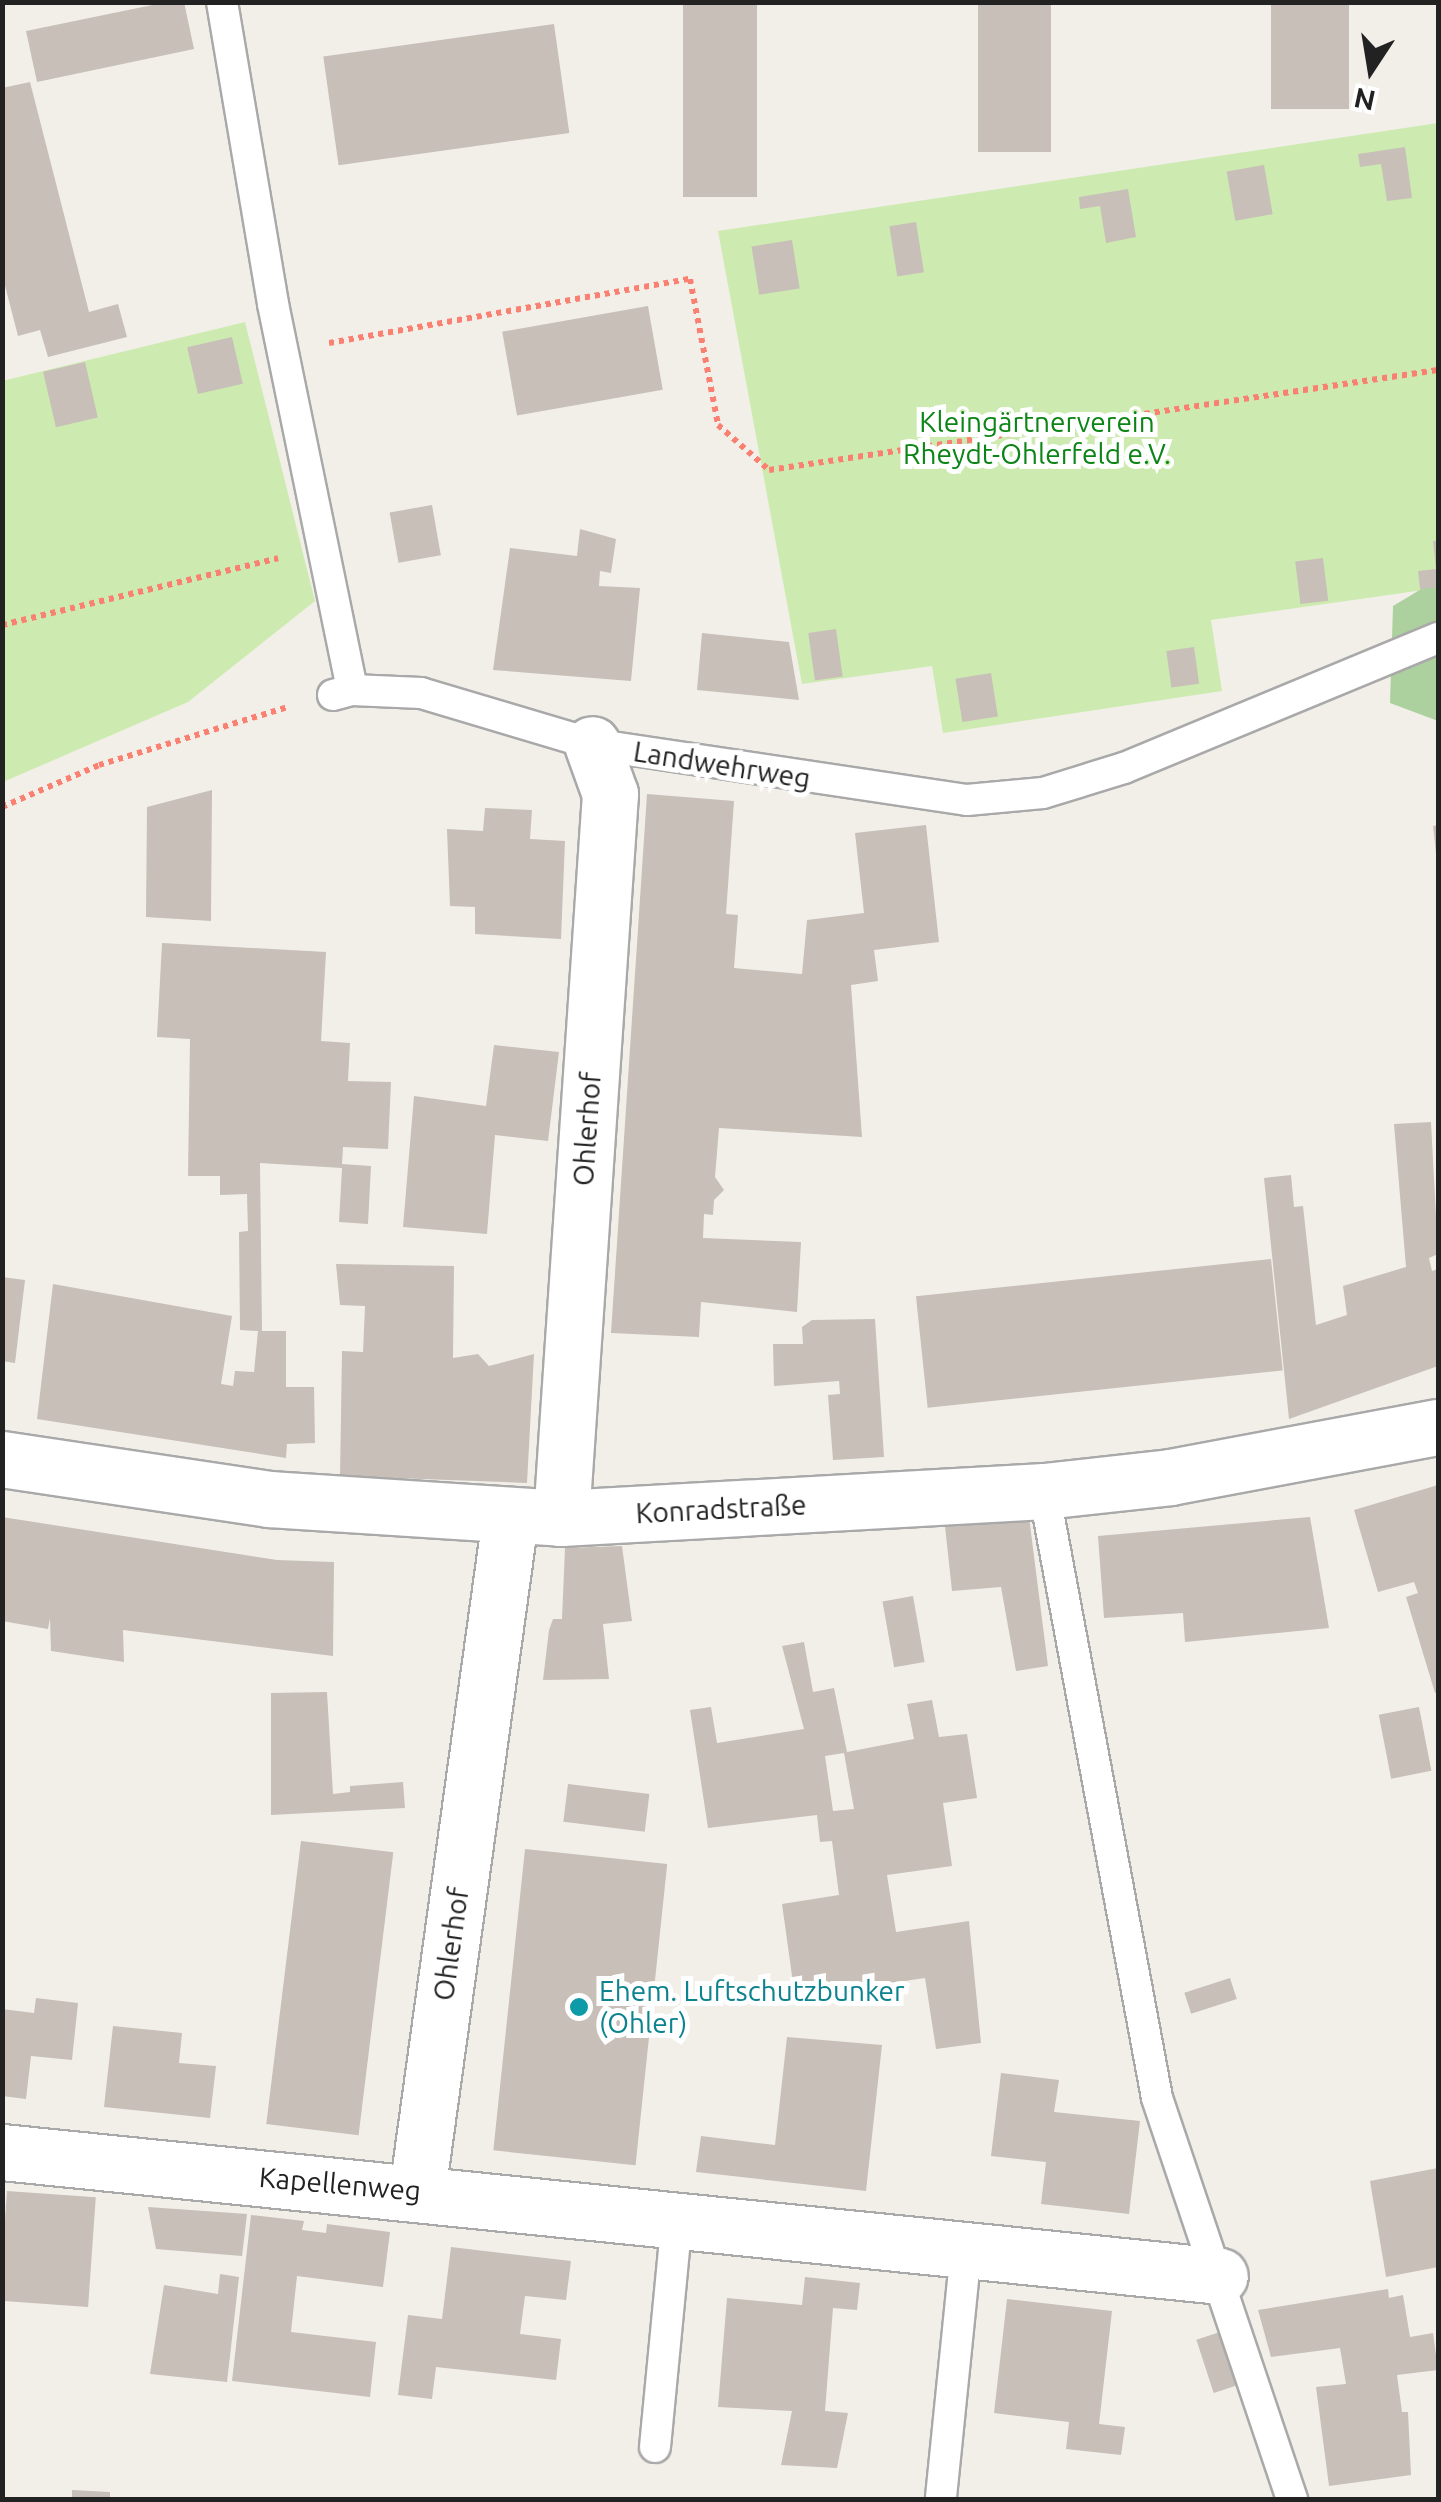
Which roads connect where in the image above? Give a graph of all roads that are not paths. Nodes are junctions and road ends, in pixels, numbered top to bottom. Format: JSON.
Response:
{"nodes":[{"id":1,"x":222,"y":2,"type":"edge"},
{"id":2,"x":1438,"y":638,"type":"edge"},
{"id":3,"x":592,"y":744,"type":"junction"},
{"id":4,"x":1438,"y":1428,"type":"edge"},
{"id":5,"x":2,"y":1459,"type":"edge"},
{"id":6,"x":1044,"y":1490,"type":"junction"},
{"id":7,"x":535,"y":1518,"type":"junction"},
{"id":8,"x":2,"y":2152,"type":"edge"},
{"id":9,"x":417,"y":2192,"type":"junction"},
{"id":10,"x":676,"y":2218,"type":"junction"},
{"id":11,"x":966,"y":2249,"type":"junction"},
{"id":12,"x":1220,"y":2276,"type":"junction"},
{"id":13,"x":654,"y":2447,"type":"dead end"},
{"id":14,"x":940,"y":2497,"type":"edge"},
{"id":15,"x":1292,"y":2500,"type":"edge"}],
"edges":[{"from":1,"to":3,"type":"lane","name":"Landwehrweg"},
{"from":2,"to":3,"type":"lane","name":"Landwehrweg"},
{"from":3,"to":7,"type":"street","name":"Ohlerhof"},
{"from":4,"to":6,"type":"street","name":"Konradstraße"},
{"from":5,"to":7,"type":"street","name":"Konradstraße"},
{"from":6,"to":7,"type":"street","name":"Konradstraße"},
{"from":6,"to":12,"type":"lane"},
{"from":7,"to":9,"type":"street","name":"Ohlerhof"},
{"from":8,"to":9,"type":"street","name":"Kapellenweg"},
{"from":9,"to":10,"type":"street","name":"Kapellenweg"},
{"from":10,"to":11,"type":"street","name":"Kapellenweg"},
{"from":10,"to":13,"type":"lane"},
{"from":11,"to":12,"type":"street","name":"Kapellenweg"},
{"from":11,"to":14,"type":"lane"},
{"from":12,"to":15,"type":"lane"}]}
